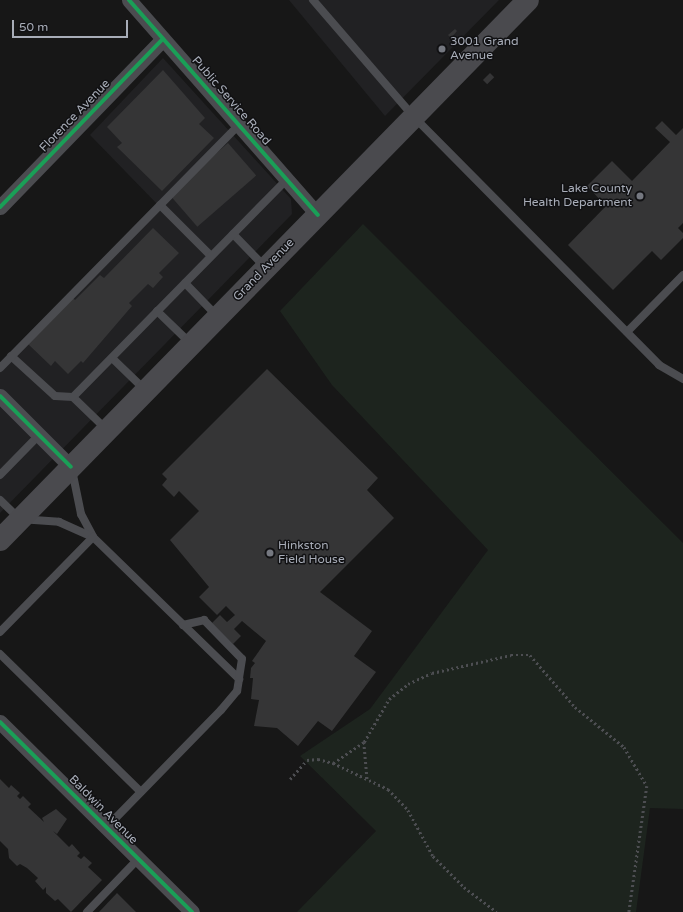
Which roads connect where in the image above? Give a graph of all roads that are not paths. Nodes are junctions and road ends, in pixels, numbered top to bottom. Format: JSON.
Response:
{"nodes":[{"id":1,"x":129,"y":0,"type":"edge"},
{"id":2,"x":313,"y":0,"type":"edge"},
{"id":3,"x":528,"y":0,"type":"edge"},
{"id":4,"x":163,"y":39,"type":"junction"},
{"id":5,"x":414,"y":117,"type":"junction"},
{"id":6,"x":239,"y":125,"type":"junction"},
{"id":7,"x":287,"y":179,"type":"junction"},
{"id":8,"x":160,"y":205,"type":"junction"},
{"id":9,"x":0,"y":207,"type":"edge"},
{"id":10,"x":318,"y":215,"type":"junction"},
{"id":11,"x":233,"y":234,"type":"junction"},
{"id":12,"x":211,"y":256,"type":"junction"},
{"id":13,"x":266,"y":268,"type":"junction"},
{"id":14,"x":683,"y":274,"type":"edge"},
{"id":15,"x":185,"y":283,"type":"junction"},
{"id":16,"x":157,"y":311,"type":"junction"},
{"id":17,"x":218,"y":317,"type":"junction"},
{"id":18,"x":627,"y":332,"type":"junction"},
{"id":19,"x":192,"y":344,"type":"junction"},
{"id":20,"x":11,"y":356,"type":"junction"},
{"id":21,"x":112,"y":358,"type":"junction"},
{"id":22,"x":0,"y":368,"type":"edge"},
{"id":23,"x":683,"y":379,"type":"edge"},
{"id":24,"x":146,"y":391,"type":"junction"},
{"id":25,"x":0,"y":396,"type":"edge"},
{"id":26,"x":73,"y":397,"type":"junction"},
{"id":27,"x":107,"y":431,"type":"junction"},
{"id":28,"x":39,"y":435,"type":"junction"},
{"id":29,"x":72,"y":467,"type":"junction"},
{"id":30,"x":0,"y":475,"type":"edge"},
{"id":31,"x":0,"y":500,"type":"edge"},
{"id":32,"x":20,"y":520,"type":"junction"},
{"id":33,"x":93,"y":537,"type":"junction"},
{"id":34,"x":0,"y":540,"type":"edge"},
{"id":35,"x":183,"y":625,"type":"junction"},
{"id":36,"x":0,"y":632,"type":"edge"},
{"id":37,"x":0,"y":654,"type":"edge"},
{"id":38,"x":238,"y":679,"type":"junction"},
{"id":39,"x":0,"y":722,"type":"edge"},
{"id":40,"x":141,"y":792,"type":"junction"},
{"id":41,"x":106,"y":828,"type":"junction"},
{"id":42,"x":138,"y":859,"type":"junction"},
{"id":43,"x":87,"y":912,"type":"edge"},
{"id":44,"x":192,"y":912,"type":"edge"}],
"edges":[{"from":1,"to":4,"type":"street","name":"Public Service Road"},
{"from":2,"to":5,"type":"lane"},
{"from":3,"to":5,"type":"main road","name":"Grand Avenue"},
{"from":4,"to":6,"type":"street","name":"Public Service Road"},
{"from":4,"to":9,"type":"street","name":"Florence Avenue"},
{"from":5,"to":10,"type":"main road","name":"Grand Avenue"},
{"from":5,"to":18,"type":"lane"},
{"from":6,"to":7,"type":"street","name":"Public Service Road"},
{"from":6,"to":8,"type":"lane"},
{"from":7,"to":10,"type":"street","name":"Public Service Road"},
{"from":7,"to":11,"type":"lane"},
{"from":8,"to":12,"type":"lane"},
{"from":8,"to":20,"type":"lane"},
{"from":10,"to":13,"type":"main road","name":"Grand Avenue"},
{"from":11,"to":12,"type":"lane"},
{"from":11,"to":13,"type":"lane"},
{"from":12,"to":15,"type":"lane"},
{"from":13,"to":17,"type":"main road","name":"Grand Avenue"},
{"from":14,"to":18,"type":"lane"},
{"from":15,"to":16,"type":"lane"},
{"from":15,"to":17,"type":"lane"},
{"from":16,"to":19,"type":"lane"},
{"from":16,"to":21,"type":"lane"},
{"from":17,"to":19,"type":"main road","name":"Grand Avenue"},
{"from":18,"to":23,"type":"lane"},
{"from":19,"to":24,"type":"main road","name":"Grand Avenue"},
{"from":20,"to":22,"type":"lane"},
{"from":20,"to":26,"type":"lane"},
{"from":21,"to":24,"type":"lane"},
{"from":21,"to":26,"type":"lane"},
{"from":24,"to":27,"type":"main road","name":"Grand Avenue"},
{"from":25,"to":28,"type":"street"},
{"from":26,"to":27,"type":"lane"},
{"from":27,"to":29,"type":"main road","name":"Grand Avenue"},
{"from":28,"to":29,"type":"street"},
{"from":28,"to":30,"type":"lane"},
{"from":29,"to":32,"type":"main road","name":"Grand Avenue"},
{"from":29,"to":33,"type":"lane"},
{"from":31,"to":32,"type":"lane"},
{"from":32,"to":33,"type":"lane"},
{"from":32,"to":34,"type":"main road","name":"Grand Avenue"},
{"from":33,"to":35,"type":"lane"},
{"from":33,"to":36,"type":"lane"},
{"from":35,"to":38,"type":"lane"},
{"from":35,"to":38,"type":"lane"},
{"from":37,"to":40,"type":"lane"},
{"from":38,"to":40,"type":"lane"},
{"from":39,"to":41,"type":"street","name":"Baldwin Avenue"},
{"from":40,"to":41,"type":"lane"},
{"from":41,"to":42,"type":"street","name":"Baldwin Avenue"},
{"from":42,"to":43,"type":"lane"},
{"from":42,"to":44,"type":"street","name":"Baldwin Avenue"}]}
